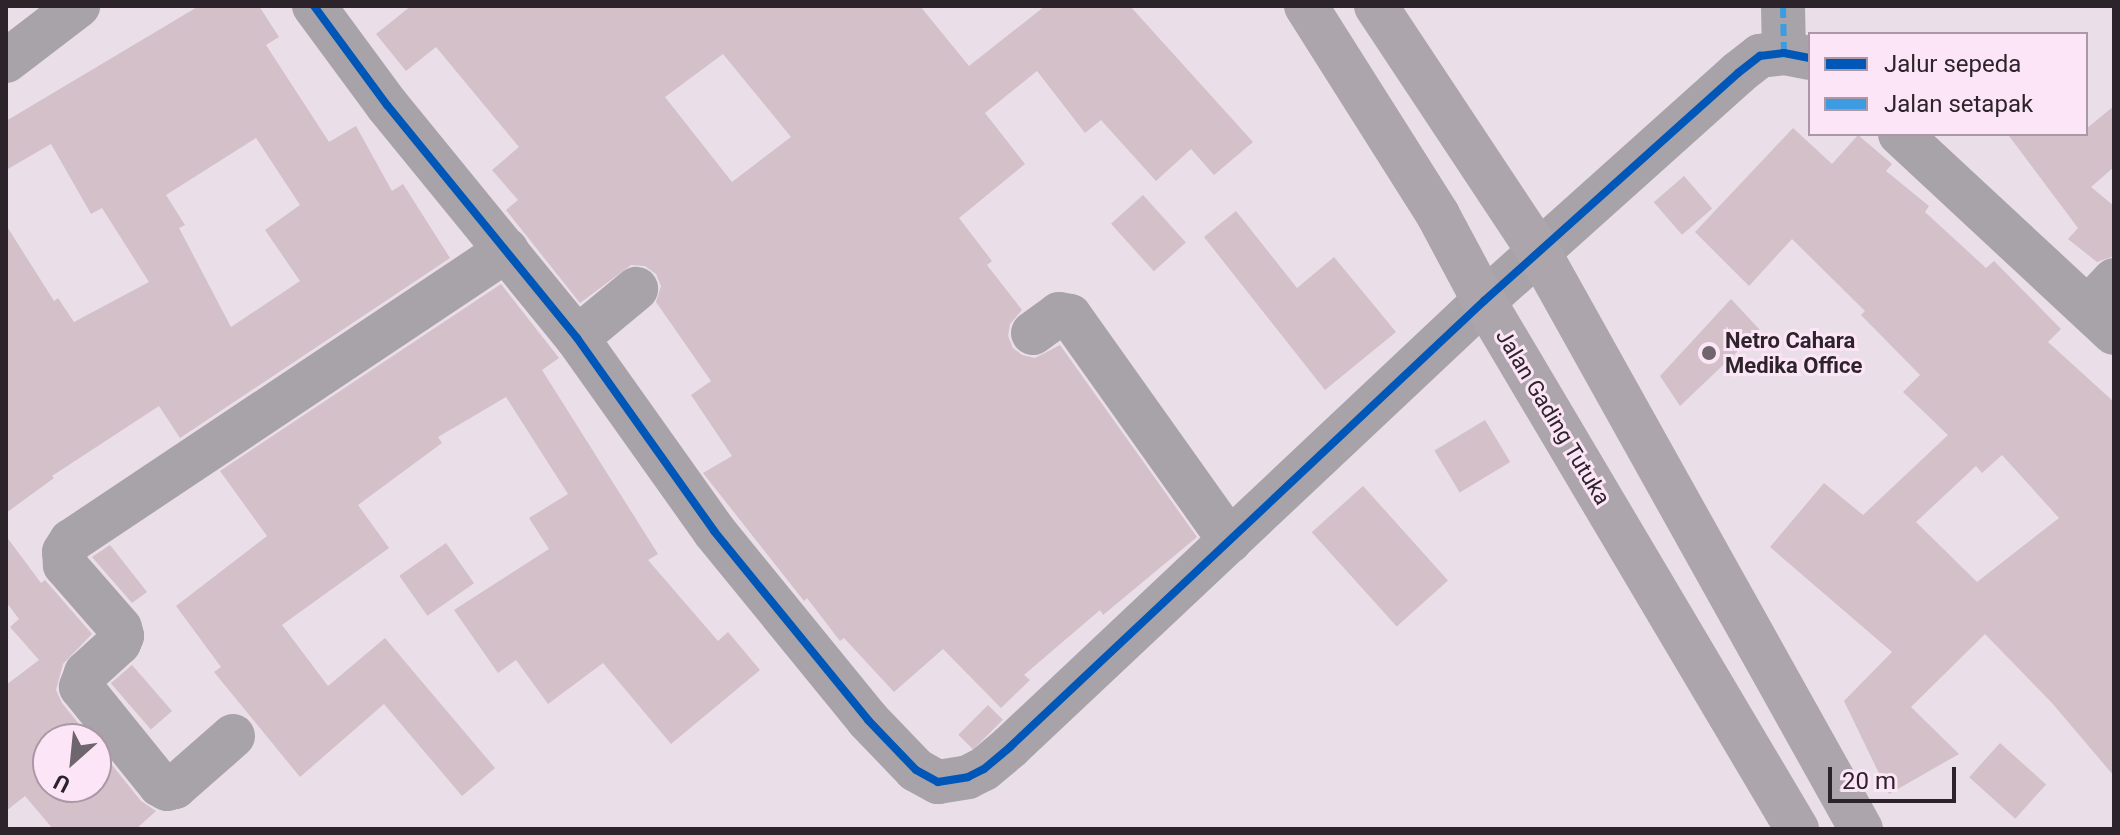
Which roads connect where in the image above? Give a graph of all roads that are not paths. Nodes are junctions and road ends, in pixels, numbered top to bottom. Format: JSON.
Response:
{"nodes":[{"id":1,"x":78,"y":6,"type":"edge"},
{"id":2,"x":314,"y":6,"type":"edge"},
{"id":3,"x":1306,"y":6,"type":"edge"},
{"id":4,"x":1376,"y":6,"type":"edge"},
{"id":5,"x":1783,"y":6,"type":"edge"},
{"id":6,"x":1797,"y":55,"type":"edge"},
{"id":7,"x":6,"y":61,"type":"edge"},
{"id":8,"x":1902,"y":136,"type":"edge"},
{"id":9,"x":507,"y":250,"type":"junction"},
{"id":10,"x":1539,"y":252,"type":"junction"},
{"id":11,"x":636,"y":289,"type":"dead end"},
{"id":12,"x":1484,"y":301,"type":"junction"},
{"id":13,"x":2106,"y":307,"type":"edge"},
{"id":14,"x":1033,"y":333,"type":"dead end"},
{"id":15,"x":577,"y":338,"type":"junction"},
{"id":16,"x":1230,"y":541,"type":"junction"},
{"id":17,"x":233,"y":736,"type":"dead end"},
{"id":18,"x":1797,"y":829,"type":"edge"},
{"id":19,"x":1861,"y":829,"type":"edge"}],
"edges":[{"from":1,"to":7,"type":"street"},
{"from":2,"to":9,"type":"street"},
{"from":3,"to":12,"type":"main road","name":"Jalan Gading Tutuka"},
{"from":4,"to":10,"type":"main road"},
{"from":5,"to":6,"type":"street"},
{"from":6,"to":10,"type":"street"},
{"from":8,"to":13,"type":"street"},
{"from":9,"to":15,"type":"street"},
{"from":9,"to":17,"type":"street"},
{"from":10,"to":12,"type":"street"},
{"from":10,"to":19,"type":"main road"},
{"from":11,"to":15,"type":"street"},
{"from":12,"to":16,"type":"street"},
{"from":12,"to":18,"type":"main road","name":"Jalan Gading Tutuka"},
{"from":14,"to":16,"type":"street"},
{"from":15,"to":16,"type":"street"}]}
